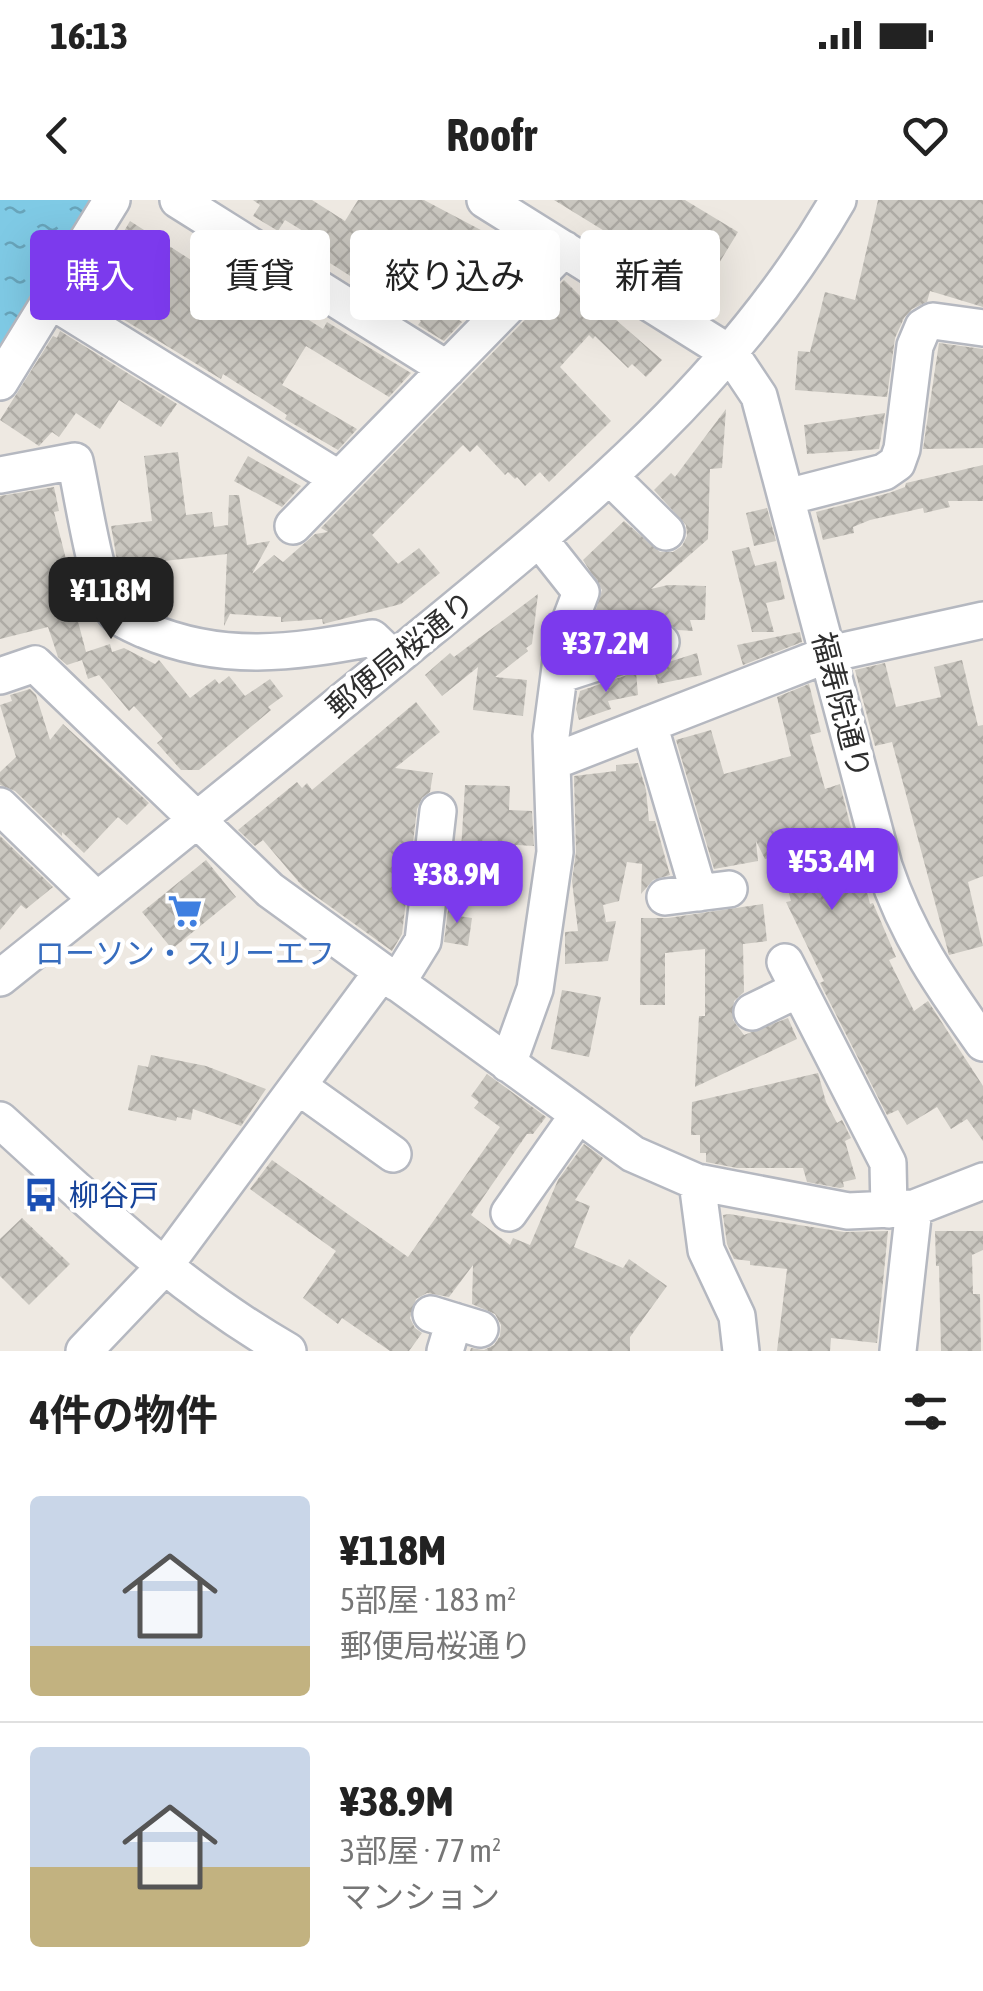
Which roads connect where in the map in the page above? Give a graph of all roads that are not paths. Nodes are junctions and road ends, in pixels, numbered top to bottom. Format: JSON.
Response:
{"nodes":[{"id":1,"x":112,"y":200,"type":"edge"},
{"id":2,"x":178,"y":200,"type":"edge"},
{"id":3,"x":484,"y":200,"type":"edge"},
{"id":4,"x":838,"y":200,"type":"edge"},
{"id":5,"x":93,"y":230,"type":"edge"},
{"id":6,"x":564,"y":249,"type":"junction"},
{"id":7,"x":38,"y":320,"type":"edge"},
{"id":8,"x":82,"y":320,"type":"edge"},
{"id":9,"x":983,"y":328,"type":"edge"},
{"id":10,"x":731,"y":354,"type":"junction"},
{"id":11,"x":447,"y":369,"type":"junction"},
{"id":12,"x":0,"y":382,"type":"edge"},
{"id":13,"x":0,"y":475,"type":"edge"},
{"id":14,"x":611,"y":478,"type":"junction"},
{"id":15,"x":339,"y":479,"type":"junction"},
{"id":16,"x":787,"y":498,"type":"junction"},
{"id":17,"x":293,"y":526,"type":"dead end"},
{"id":18,"x":666,"y":532,"type":"dead end"},
{"id":19,"x":539,"y":539,"type":"junction"},
{"id":20,"x":983,"y":620,"type":"edge"},
{"id":21,"x":661,"y":642,"type":"dead end"},
{"id":22,"x":829,"y":654,"type":"junction"},
{"id":23,"x":394,"y":659,"type":"junction"},
{"id":24,"x":559,"y":675,"type":"junction"},
{"id":25,"x":0,"y":676,"type":"edge"},
{"id":26,"x":649,"y":724,"type":"junction"},
{"id":27,"x":552,"y":762,"type":"junction"},
{"id":28,"x":0,"y":806,"type":"edge"},
{"id":29,"x":438,"y":811,"type":"dead end"},
{"id":30,"x":198,"y":819,"type":"junction"},
{"id":31,"x":698,"y":893,"type":"dead end"},
{"id":32,"x":97,"y":900,"type":"junction"},
{"id":33,"x":0,"y":978,"type":"edge"},
{"id":34,"x":390,"y":978,"type":"junction"},
{"id":35,"x":752,"y":1012,"type":"dead end"},
{"id":36,"x":983,"y":1043,"type":"edge"},
{"id":37,"x":508,"y":1064,"type":"junction"},
{"id":38,"x":298,"y":1086,"type":"junction"},
{"id":39,"x":578,"y":1116,"type":"junction"},
{"id":40,"x":0,"y":1120,"type":"edge"},
{"id":41,"x":393,"y":1154,"type":"dead end"},
{"id":42,"x":983,"y":1180,"type":"edge"},
{"id":43,"x":696,"y":1182,"type":"junction"},
{"id":44,"x":901,"y":1209,"type":"junction"},
{"id":45,"x":511,"y":1214,"type":"dead end"},
{"id":46,"x":163,"y":1268,"type":"junction"},
{"id":47,"x":84,"y":1351,"type":"edge"},
{"id":48,"x":288,"y":1351,"type":"edge"},
{"id":49,"x":742,"y":1351,"type":"edge"},
{"id":50,"x":898,"y":1351,"type":"edge"}],
"edges":[{"from":1,"to":5,"type":"street"},
{"from":2,"to":11,"type":"street"},
{"from":3,"to":6,"type":"street"},
{"from":4,"to":10,"type":"street","name":"郵便局桜通り"},
{"from":6,"to":10,"type":"street"},
{"from":6,"to":11,"type":"street"},
{"from":7,"to":12,"type":"street"},
{"from":8,"to":15,"type":"street"},
{"from":9,"to":16,"type":"street"},
{"from":10,"to":14,"type":"street","name":"郵便局桜通り"},
{"from":10,"to":16,"type":"street","name":"福寿院通り"},
{"from":11,"to":15,"type":"street"},
{"from":13,"to":23,"type":"street"},
{"from":14,"to":18,"type":"street"},
{"from":14,"to":19,"type":"street","name":"郵便局桜通り"},
{"from":15,"to":17,"type":"street"},
{"from":16,"to":22,"type":"street","name":"福寿院通り"},
{"from":19,"to":23,"type":"street","name":"郵便局桜通り"},
{"from":19,"to":24,"type":"street"},
{"from":20,"to":22,"type":"street"},
{"from":21,"to":24,"type":"street"},
{"from":22,"to":26,"type":"street"},
{"from":22,"to":36,"type":"street","name":"福寿院通り"},
{"from":23,"to":30,"type":"street","name":"郵便局桜通り"},
{"from":24,"to":27,"type":"street"},
{"from":25,"to":30,"type":"street"},
{"from":26,"to":27,"type":"street"},
{"from":26,"to":31,"type":"street"},
{"from":27,"to":37,"type":"street"},
{"from":28,"to":32,"type":"street"},
{"from":29,"to":34,"type":"street"},
{"from":30,"to":32,"type":"street","name":"郵便局桜通り"},
{"from":30,"to":34,"type":"street"},
{"from":32,"to":33,"type":"street","name":"郵便局桜通り"},
{"from":34,"to":37,"type":"street"},
{"from":34,"to":38,"type":"street"},
{"from":35,"to":44,"type":"street"},
{"from":37,"to":39,"type":"street"},
{"from":38,"to":41,"type":"street"},
{"from":38,"to":46,"type":"street"},
{"from":39,"to":43,"type":"street"},
{"from":39,"to":45,"type":"street"},
{"from":40,"to":46,"type":"street"},
{"from":42,"to":44,"type":"street"},
{"from":43,"to":44,"type":"street"},
{"from":43,"to":49,"type":"street"},
{"from":44,"to":50,"type":"street"},
{"from":46,"to":47,"type":"street"},
{"from":46,"to":48,"type":"street"}]}
